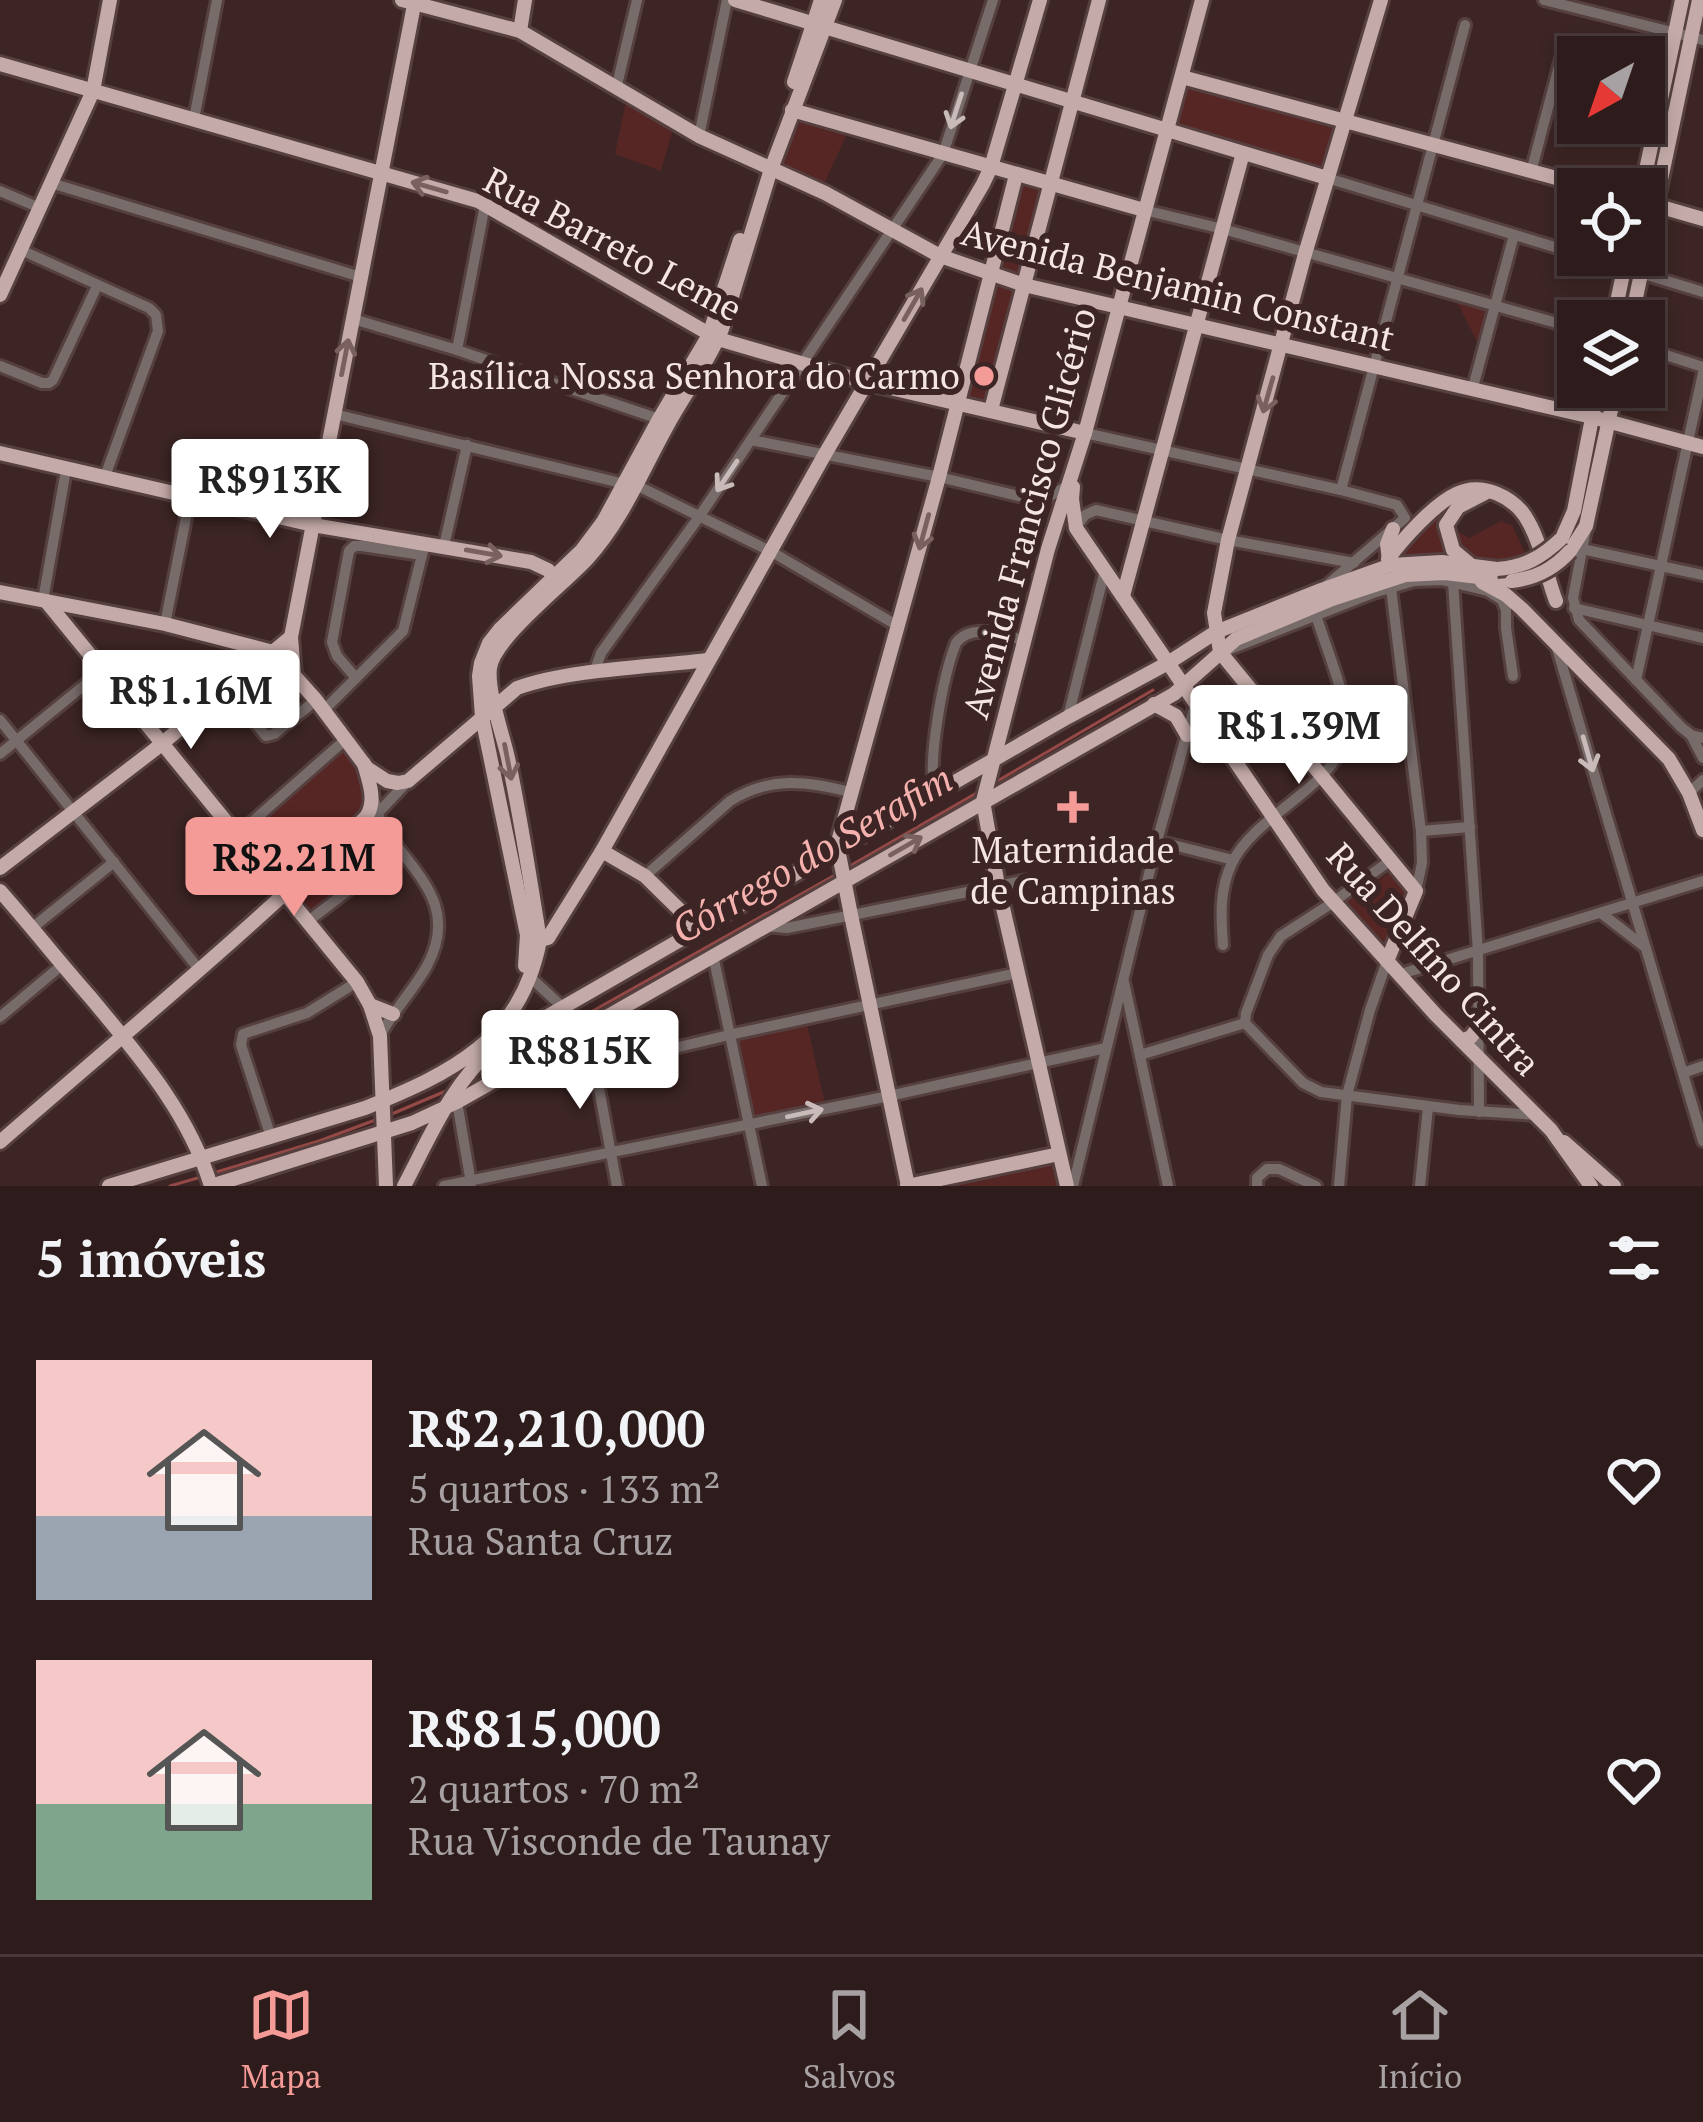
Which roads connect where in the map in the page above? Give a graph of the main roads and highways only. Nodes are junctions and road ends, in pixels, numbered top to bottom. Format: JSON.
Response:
{"nodes":[{"id":1,"x":110,"y":0,"type":"edge"},
{"id":2,"x":525,"y":0,"type":"edge"},
{"id":3,"x":731,"y":0,"type":"edge"},
{"id":4,"x":821,"y":0,"type":"edge"},
{"id":5,"x":835,"y":0,"type":"edge"},
{"id":6,"x":1040,"y":0,"type":"edge"},
{"id":7,"x":1100,"y":0,"type":"edge"},
{"id":8,"x":1202,"y":0,"type":"edge"},
{"id":9,"x":1381,"y":0,"type":"edge"},
{"id":10,"x":1682,"y":0,"type":"edge"},
{"id":11,"x":1699,"y":0,"type":"edge"},
{"id":12,"x":410,"y":1,"type":"edge"},
{"id":13,"x":821,"y":25,"type":"junction"},
{"id":14,"x":520,"y":31,"type":"junction"},
{"id":15,"x":1698,"y":39,"type":"edge"},
{"id":16,"x":0,"y":64,"type":"edge"},
{"id":17,"x":1182,"y":76,"type":"junction"},
{"id":18,"x":1016,"y":84,"type":"junction"},
{"id":19,"x":93,"y":91,"type":"junction"},
{"id":20,"x":1073,"y":100,"type":"junction"},
{"id":21,"x":792,"y":110,"type":"junction"},
{"id":22,"x":1344,"y":122,"type":"junction"},
{"id":23,"x":1167,"y":128,"type":"junction"},
{"id":24,"x":1244,"y":153,"type":"junction"},
{"id":25,"x":991,"y":166,"type":"junction"},
{"id":26,"x":768,"y":168,"type":"junction"},
{"id":27,"x":1646,"y":168,"type":"edge"},
{"id":28,"x":1661,"y":168,"type":"edge"},
{"id":29,"x":381,"y":173,"type":"junction"},
{"id":30,"x":1016,"y":175,"type":"junction"},
{"id":31,"x":1327,"y":178,"type":"junction"},
{"id":32,"x":1557,"y":179,"type":"edge"},
{"id":33,"x":1052,"y":184,"type":"junction"},
{"id":34,"x":1665,"y":208,"type":"edge"},
{"id":35,"x":1144,"y":210,"type":"junction"},
{"id":36,"x":1703,"y":219,"type":"edge"},
{"id":37,"x":940,"y":256,"type":"junction"},
{"id":38,"x":992,"y":274,"type":"junction"},
{"id":39,"x":1024,"y":285,"type":"junction"},
{"id":40,"x":0,"y":295,"type":"edge"},
{"id":41,"x":1117,"y":306,"type":"junction"},
{"id":42,"x":1198,"y":326,"type":"junction"},
{"id":43,"x":713,"y":337,"type":"junction"},
{"id":44,"x":1282,"y":345,"type":"junction"},
{"id":45,"x":868,"y":382,"type":"junction"},
{"id":46,"x":957,"y":403,"type":"junction"},
{"id":47,"x":1599,"y":408,"type":"edge"},
{"id":48,"x":1606,"y":408,"type":"edge"},
{"id":49,"x":991,"y":410,"type":"junction"},
{"id":50,"x":1600,"y":420,"type":"junction"},
{"id":51,"x":1085,"y":433,"type":"junction"},
{"id":52,"x":1695,"y":445,"type":"edge"},
{"id":53,"x":0,"y":453,"type":"edge"},
{"id":54,"x":1078,"y":458,"type":"junction"},
{"id":55,"x":630,"y":485,"type":"junction"},
{"id":56,"x":1490,"y":492,"type":"junction"},
{"id":57,"x":1399,"y":524,"type":"road end"},
{"id":58,"x":313,"y":525,"type":"junction"},
{"id":59,"x":1571,"y":546,"type":"junction"},
{"id":60,"x":1395,"y":567,"type":"junction"},
{"id":61,"x":1472,"y":572,"type":"junction"},
{"id":62,"x":558,"y":581,"type":"junction"},
{"id":63,"x":0,"y":592,"type":"edge"},
{"id":64,"x":1123,"y":596,"type":"junction"},
{"id":65,"x":45,"y":600,"type":"junction"},
{"id":66,"x":1556,"y":601,"type":"dead end"},
{"id":67,"x":1216,"y":632,"type":"junction"},
{"id":68,"x":291,"y":637,"type":"junction"},
{"id":69,"x":273,"y":652,"type":"junction"},
{"id":70,"x":1221,"y":652,"type":"junction"},
{"id":71,"x":708,"y":660,"type":"junction"},
{"id":72,"x":1168,"y":663,"type":"junction"},
{"id":73,"x":295,"y":675,"type":"junction"},
{"id":74,"x":1186,"y":686,"type":"junction"},
{"id":75,"x":1154,"y":704,"type":"junction"},
{"id":76,"x":496,"y":705,"type":"junction"},
{"id":77,"x":482,"y":718,"type":"junction"},
{"id":78,"x":1187,"y":735,"type":"road end"},
{"id":79,"x":164,"y":742,"type":"junction"},
{"id":80,"x":364,"y":764,"type":"junction"},
{"id":81,"x":991,"y":767,"type":"junction"},
{"id":82,"x":984,"y":796,"type":"junction"},
{"id":83,"x":1703,"y":829,"type":"edge"},
{"id":84,"x":602,"y":851,"type":"junction"},
{"id":85,"x":839,"y":851,"type":"junction"},
{"id":86,"x":0,"y":868,"type":"edge"},
{"id":87,"x":844,"y":880,"type":"junction"},
{"id":88,"x":0,"y":891,"type":"edge"},
{"id":89,"x":284,"y":895,"type":"junction"},
{"id":90,"x":698,"y":928,"type":"junction"},
{"id":91,"x":540,"y":939,"type":"junction"},
{"id":92,"x":1385,"y":966,"type":"junction"},
{"id":93,"x":370,"y":1005,"type":"junction"},
{"id":94,"x":393,"y":1014,"type":"road end"},
{"id":95,"x":1435,"y":1014,"type":"junction"},
{"id":96,"x":1479,"y":1026,"type":"road end"},
{"id":97,"x":123,"y":1037,"type":"junction"},
{"id":98,"x":1462,"y":1041,"type":"junction"},
{"id":99,"x":466,"y":1064,"type":"junction"},
{"id":100,"x":382,"y":1104,"type":"junction"},
{"id":101,"x":452,"y":1104,"type":"junction"},
{"id":102,"x":382,"y":1130,"type":"junction"},
{"id":103,"x":2,"y":1137,"type":"edge"},
{"id":104,"x":1058,"y":1154,"type":"junction"},
{"id":105,"x":203,"y":1160,"type":"junction"},
{"id":106,"x":1587,"y":1177,"type":"edge"},
{"id":107,"x":210,"y":1184,"type":"edge"},
{"id":108,"x":109,"y":1186,"type":"edge"},
{"id":109,"x":386,"y":1186,"type":"edge"},
{"id":110,"x":407,"y":1186,"type":"edge"},
{"id":111,"x":908,"y":1186,"type":"edge"},
{"id":112,"x":1070,"y":1186,"type":"edge"},
{"id":113,"x":1614,"y":1186,"type":"edge"}],
"edges":[{"from":1,"to":19,"type":"main road"},
{"from":2,"to":14,"type":"main road"},
{"from":3,"to":13,"type":"main road"},
{"from":4,"to":13,"type":"main road"},
{"from":5,"to":13,"type":"main road"},
{"from":6,"to":18,"type":"main road"},
{"from":7,"to":20,"type":"main road"},
{"from":8,"to":17,"type":"main road","name":"Avenida Francisco Glicério"},
{"from":9,"to":22,"type":"main road"},
{"from":10,"to":27,"type":"main road"},
{"from":11,"to":15,"type":"main road"},
{"from":12,"to":14,"type":"main road","name":"Avenida Benjamin Constant"},
{"from":12,"to":29,"type":"main road"},
{"from":13,"to":18,"type":"main road"},
{"from":13,"to":21,"type":"main road"},
{"from":13,"to":26,"type":"main road"},
{"from":14,"to":26,"type":"main road","name":"Avenida Benjamin Constant"},
{"from":15,"to":28,"type":"main road"},
{"from":16,"to":19,"type":"main road","name":"Rua Barreto Leme"},
{"from":17,"to":22,"type":"main road"},
{"from":17,"to":23,"type":"main road","name":"Avenida Francisco Glicério"},
{"from":18,"to":20,"type":"main road"},
{"from":18,"to":25,"type":"main road"},
{"from":19,"to":29,"type":"main road","name":"Rua Barreto Leme"},
{"from":19,"to":40,"type":"main road"},
{"from":20,"to":23,"type":"main road"},
{"from":20,"to":33,"type":"main road"},
{"from":21,"to":25,"type":"main road"},
{"from":21,"to":26,"type":"main road"},
{"from":22,"to":31,"type":"main road"},
{"from":22,"to":32,"type":"main road"},
{"from":23,"to":24,"type":"main road"},
{"from":23,"to":35,"type":"main road","name":"Avenida Francisco Glicério"},
{"from":24,"to":31,"type":"main road"},
{"from":24,"to":42,"type":"main road"},
{"from":25,"to":30,"type":"main road"},
{"from":25,"to":37,"type":"main road"},
{"from":26,"to":37,"type":"main road","name":"Avenida Benjamin Constant"},
{"from":26,"to":43,"type":"main road"},
{"from":43,"to":29,"type":"main road","name":"Rua Barreto Leme","one_way":true},
{"from":58,"to":29,"type":"main road","one_way":true},
{"from":30,"to":33,"type":"main road"},
{"from":30,"to":38,"type":"main road"},
{"from":31,"to":44,"type":"main road"},
{"from":33,"to":35,"type":"main road"},
{"from":33,"to":39,"type":"main road"},
{"from":34,"to":36,"type":"main road"},
{"from":35,"to":41,"type":"main road","name":"Avenida Francisco Glicério"},
{"from":37,"to":38,"type":"main road","name":"Avenida Benjamin Constant"},
{"from":45,"to":37,"type":"main road","one_way":true},
{"from":38,"to":39,"type":"main road","name":"Avenida Benjamin Constant"},
{"from":38,"to":46,"type":"main road"},
{"from":39,"to":41,"type":"main road","name":"Avenida Benjamin Constant"},
{"from":39,"to":49,"type":"main road"},
{"from":41,"to":42,"type":"main road","name":"Avenida Benjamin Constant"},
{"from":41,"to":51,"type":"main road","name":"Avenida Francisco Glicério"},
{"from":42,"to":44,"type":"main road","name":"Avenida Benjamin Constant"},
{"from":42,"to":64,"type":"main road"},
{"from":43,"to":45,"type":"main road","name":"Rua Barreto Leme"},
{"from":43,"to":55,"type":"main road"},
{"from":43,"to":55,"type":"main road"},
{"from":44,"to":50,"type":"main road","name":"Avenida Benjamin Constant"},
{"from":44,"to":67,"type":"main road","one_way":true},
{"from":45,"to":46,"type":"main road","name":"Rua Barreto Leme"},
{"from":45,"to":71,"type":"main road"},
{"from":46,"to":49,"type":"main road","name":"Rua Barreto Leme"},
{"from":46,"to":85,"type":"main road","one_way":true},
{"from":47,"to":50,"type":"main road"},
{"from":48,"to":50,"type":"main road"},
{"from":49,"to":51,"type":"main road","name":"Rua Barreto Leme"},
{"from":50,"to":52,"type":"main road","name":"Avenida Benjamin Constant"},
{"from":50,"to":59,"type":"main road"},
{"from":50,"to":59,"type":"main road"},
{"from":51,"to":54,"type":"main road","name":"Avenida Francisco Glicério"},
{"from":53,"to":58,"type":"main road"},
{"from":54,"to":64,"type":"main road","name":"Rua Delfino Cintra"},
{"from":54,"to":81,"type":"main road","name":"Avenida Francisco Glicério"},
{"from":55,"to":62,"type":"main road"},
{"from":56,"to":60,"type":"main road"},
{"from":56,"to":61,"type":"main road"},
{"from":56,"to":66,"type":"main road"},
{"from":57,"to":60,"type":"main road"},
{"from":58,"to":62,"type":"main road","one_way":true},
{"from":58,"to":68,"type":"main road"},
{"from":59,"to":61,"type":"main road","bridge":true},
{"from":59,"to":61,"type":"main road","bridge":true},
{"from":60,"to":61,"type":"main road"},
{"from":60,"to":67,"type":"main road"},
{"from":60,"to":70,"type":"main road"},
{"from":61,"to":83,"type":"main road"},
{"from":62,"to":76,"type":"main road"},
{"from":62,"to":77,"type":"main road"},
{"from":63,"to":65,"type":"main road"},
{"from":64,"to":72,"type":"main road","name":"Rua Delfino Cintra"},
{"from":65,"to":69,"type":"main road"},
{"from":65,"to":79,"type":"main road"},
{"from":67,"to":70,"type":"main road"},
{"from":67,"to":72,"type":"main road"},
{"from":68,"to":69,"type":"main road"},
{"from":68,"to":73,"type":"main road"},
{"from":69,"to":73,"type":"main road"},
{"from":69,"to":79,"type":"main road"},
{"from":70,"to":74,"type":"main road"},
{"from":70,"to":92,"type":"main road"},
{"from":71,"to":76,"type":"main road"},
{"from":71,"to":84,"type":"main road"},
{"from":72,"to":74,"type":"main road","name":"Rua Delfino Cintra"},
{"from":72,"to":81,"type":"main road"},
{"from":73,"to":80,"type":"main road"},
{"from":74,"to":75,"type":"main road"},
{"from":74,"to":92,"type":"main road","name":"Rua Delfino Cintra"},
{"from":75,"to":78,"type":"main road"},
{"from":75,"to":82,"type":"main road"},
{"from":76,"to":77,"type":"main road"},
{"from":76,"to":91,"type":"main road","one_way":true},
{"from":77,"to":80,"type":"main road"},
{"from":77,"to":99,"type":"main road"},
{"from":79,"to":86,"type":"main road"},
{"from":79,"to":89,"type":"main road"},
{"from":80,"to":89,"type":"main road"},
{"from":81,"to":82,"type":"main road","name":"Avenida Francisco Glicério"},
{"from":81,"to":85,"type":"main road"},
{"from":87,"to":82,"type":"main road","one_way":true},
{"from":82,"to":104,"type":"main road","name":"Avenida Francisco Glicério"},
{"from":84,"to":90,"type":"main road"},
{"from":84,"to":91,"type":"main road"},
{"from":85,"to":87,"type":"main road"},
{"from":85,"to":90,"type":"main road"},
{"from":87,"to":101,"type":"main road"},
{"from":87,"to":111,"type":"main road"},
{"from":88,"to":97,"type":"main road"},
{"from":89,"to":93,"type":"main road"},
{"from":89,"to":97,"type":"main road"},
{"from":90,"to":99,"type":"main road"},
{"from":91,"to":99,"type":"main road"},
{"from":92,"to":95,"type":"main road"},
{"from":92,"to":95,"type":"main road","name":"Rua Delfino Cintra"},
{"from":93,"to":94,"type":"main road"},
{"from":93,"to":100,"type":"main road"},
{"from":95,"to":98,"type":"main road","name":"Rua Delfino Cintra"},
{"from":96,"to":98,"type":"main road"},
{"from":97,"to":103,"type":"main road"},
{"from":97,"to":105,"type":"main road"},
{"from":98,"to":106,"type":"main road","name":"Rua Delfino Cintra"},
{"from":99,"to":100,"type":"main road"},
{"from":99,"to":101,"type":"main road"},
{"from":100,"to":102,"type":"main road"},
{"from":100,"to":105,"type":"main road"},
{"from":101,"to":102,"type":"main road"},
{"from":101,"to":110,"type":"main road"},
{"from":102,"to":107,"type":"main road"},
{"from":102,"to":109,"type":"main road"},
{"from":104,"to":111,"type":"main road"},
{"from":104,"to":112,"type":"main road","name":"Avenida Francisco Glicério"},
{"from":105,"to":107,"type":"main road"},
{"from":105,"to":108,"type":"main road"},
{"from":106,"to":113,"type":"main road","name":"Rua Delfino Cintra"}]}
